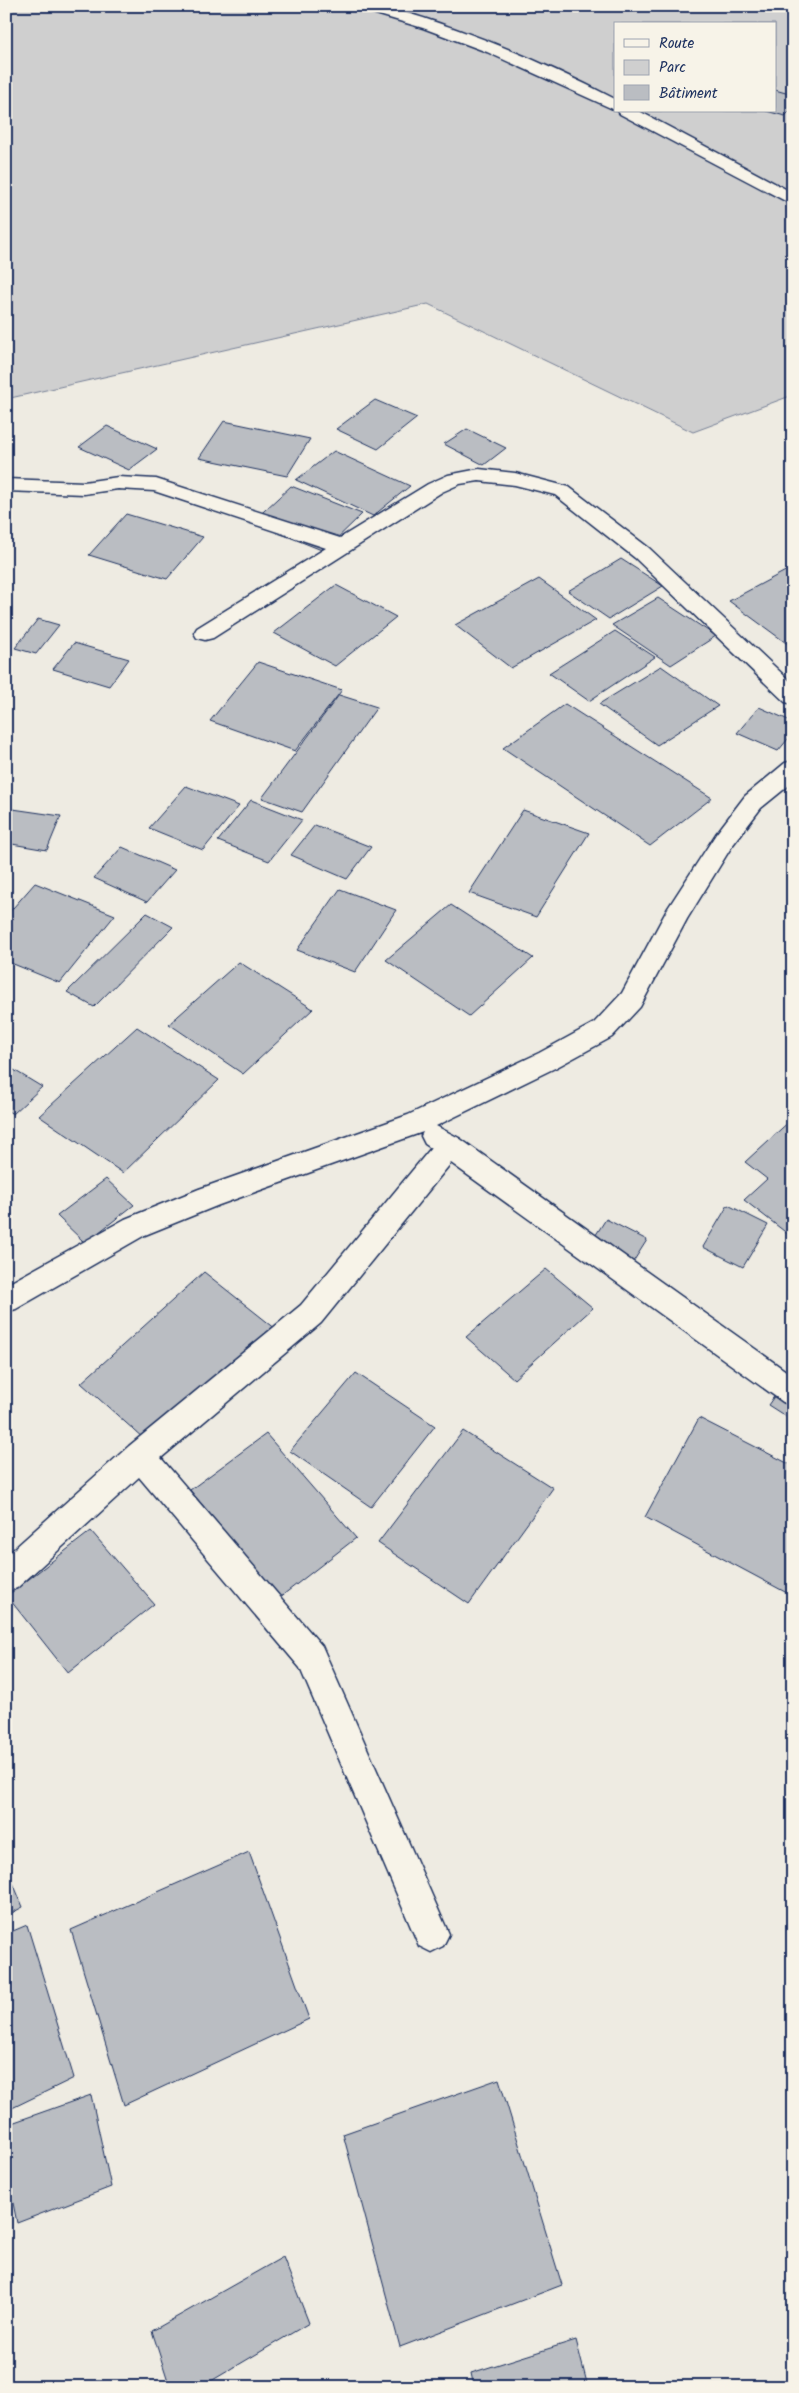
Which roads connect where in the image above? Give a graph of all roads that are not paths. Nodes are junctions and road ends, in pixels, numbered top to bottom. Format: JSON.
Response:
{"nodes":[{"id":1,"x":364,"y":6,"type":"edge"},
{"id":2,"x":614,"y":105,"type":"edge"},
{"id":3,"x":628,"y":112,"type":"edge"},
{"id":4,"x":793,"y":200,"type":"edge"},
{"id":5,"x":6,"y":485,"type":"edge"},
{"id":6,"x":342,"y":546,"type":"junction"},
{"id":7,"x":205,"y":633,"type":"dead end"},
{"id":8,"x":793,"y":697,"type":"edge"},
{"id":9,"x":793,"y":769,"type":"edge"},
{"id":10,"x":417,"y":1123,"type":"junction"},
{"id":11,"x":449,"y":1146,"type":"junction"},
{"id":12,"x":6,"y":1300,"type":"edge"},
{"id":13,"x":793,"y":1393,"type":"edge"},
{"id":14,"x":140,"y":1456,"type":"junction"},
{"id":15,"x":6,"y":1577,"type":"edge"},
{"id":16,"x":431,"y":1934,"type":"dead end"}],
"edges":[{"from":1,"to":2,"type":"street"},
{"from":3,"to":4,"type":"street"},
{"from":5,"to":6,"type":"street"},
{"from":6,"to":7,"type":"street"},
{"from":6,"to":8,"type":"street"},
{"from":9,"to":10,"type":"street"},
{"from":10,"to":11,"type":"street"},
{"from":10,"to":12,"type":"street"},
{"from":11,"to":13,"type":"street"},
{"from":11,"to":14,"type":"street"},
{"from":14,"to":15,"type":"street"},
{"from":14,"to":16,"type":"street"}]}
